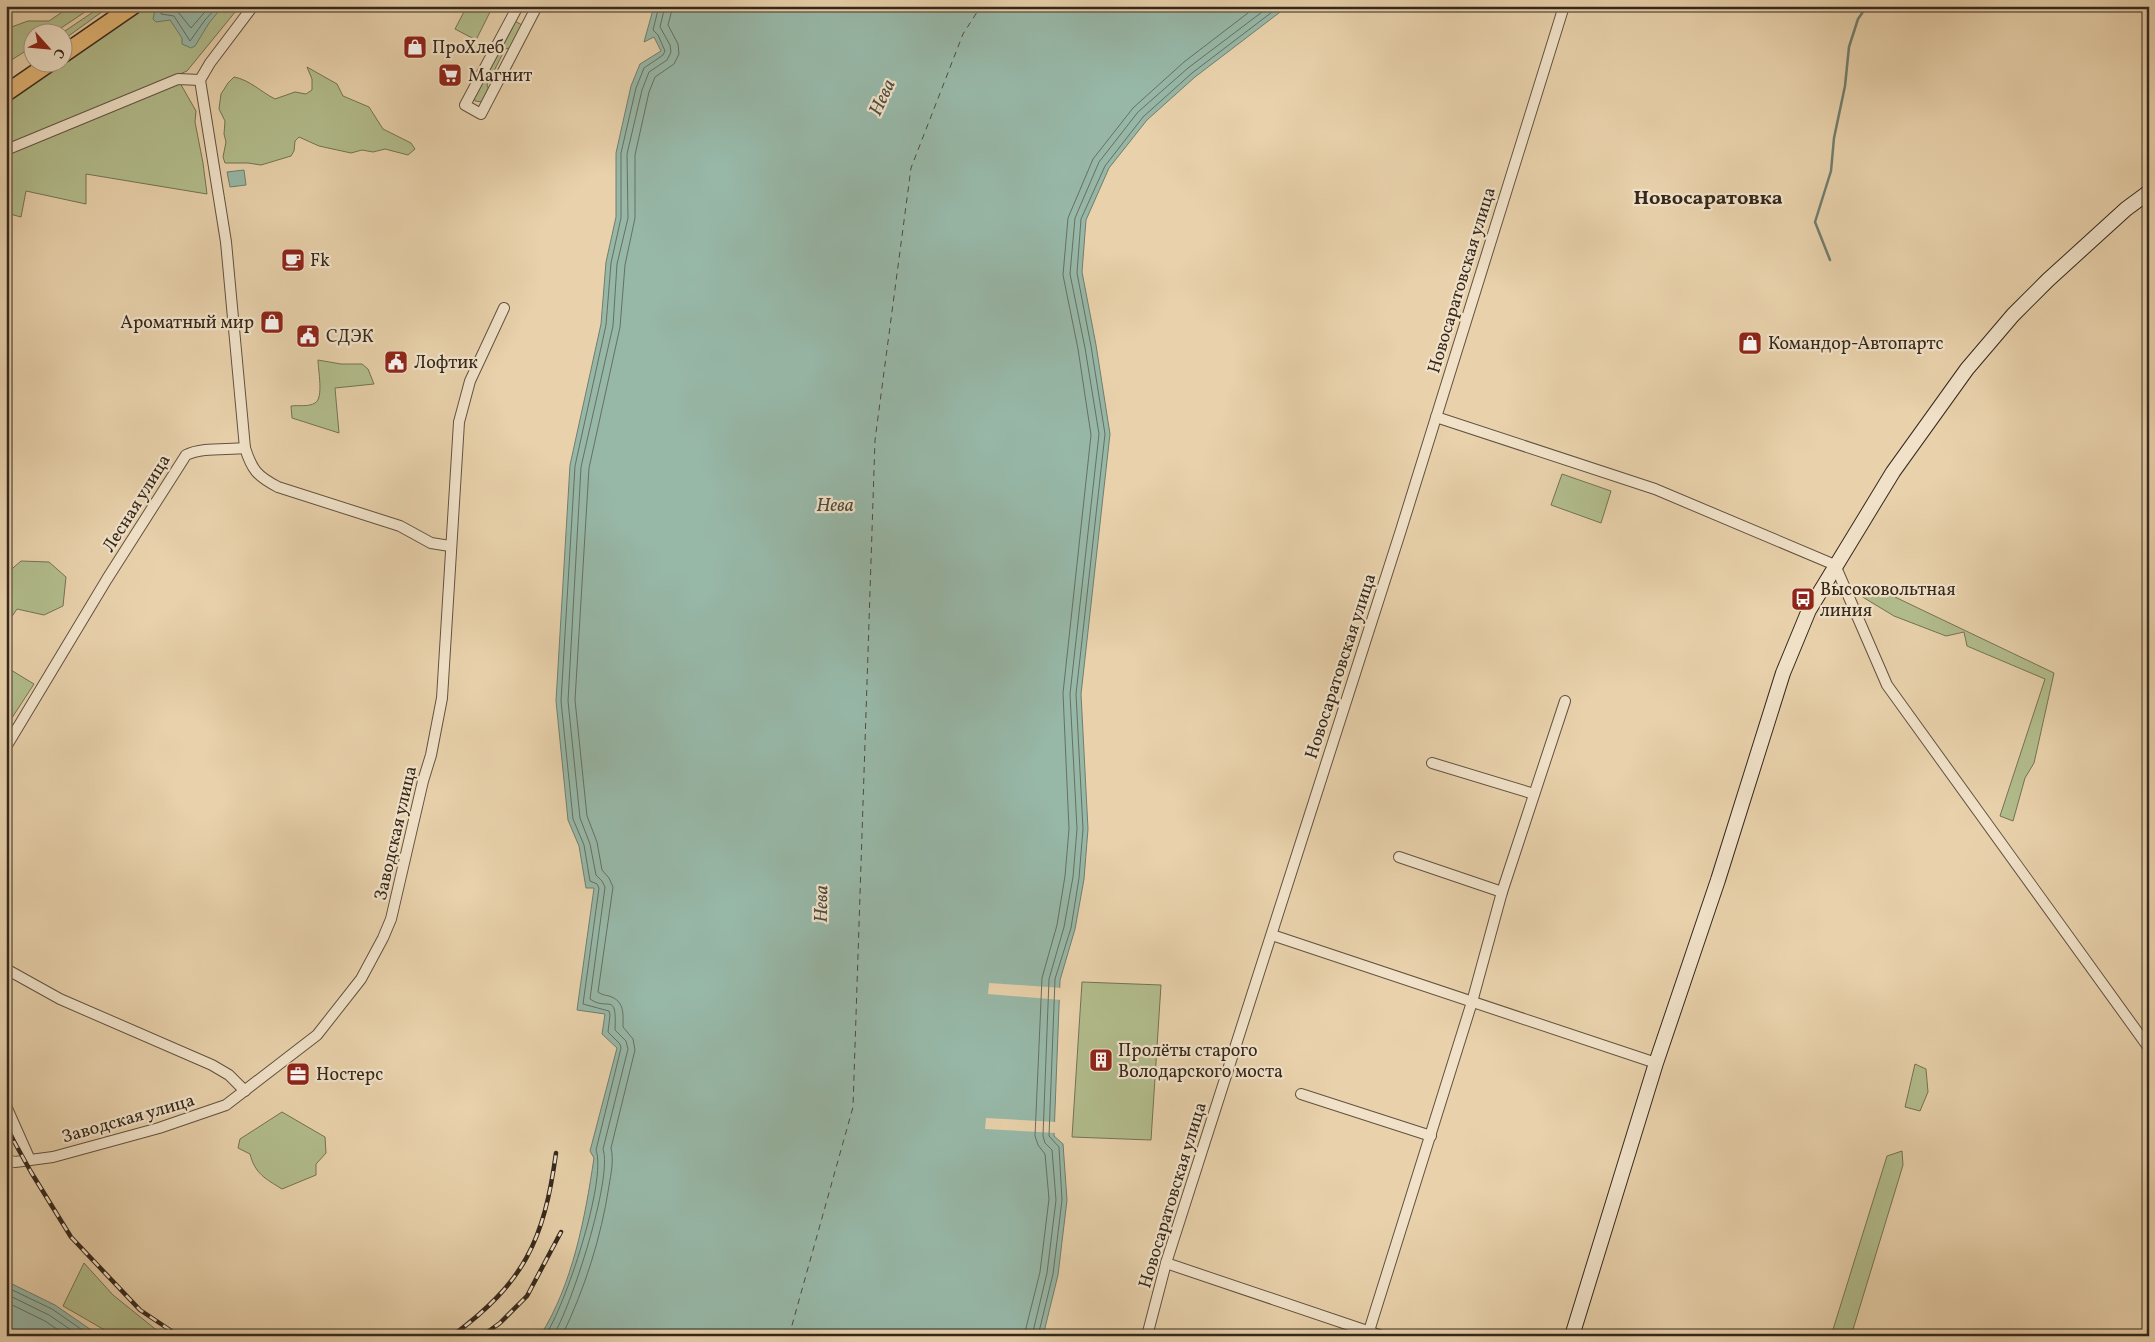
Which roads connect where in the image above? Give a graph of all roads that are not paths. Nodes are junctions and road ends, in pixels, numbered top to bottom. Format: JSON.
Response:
{"nodes":[{"id":1,"x":133,"y":6,"type":"edge"},
{"id":2,"x":253,"y":6,"type":"edge"},
{"id":3,"x":518,"y":6,"type":"edge"},
{"id":4,"x":537,"y":6,"type":"edge"},
{"id":5,"x":1564,"y":6,"type":"edge"},
{"id":6,"x":72,"y":48,"type":"edge"},
{"id":7,"x":36,"y":72,"type":"edge"},
{"id":8,"x":200,"y":80,"type":"junction"},
{"id":9,"x":6,"y":93,"type":"edge"},
{"id":10,"x":6,"y":150,"type":"edge"},
{"id":11,"x":2149,"y":192,"type":"edge"},
{"id":12,"x":504,"y":308,"type":"dead end"},
{"id":13,"x":1436,"y":417,"type":"junction"},
{"id":14,"x":245,"y":448,"type":"junction"},
{"id":15,"x":450,"y":546,"type":"junction"},
{"id":16,"x":1836,"y":565,"type":"junction"},
{"id":17,"x":1565,"y":701,"type":"dead end"},
{"id":18,"x":6,"y":747,"type":"edge"},
{"id":19,"x":1432,"y":763,"type":"dead end"},
{"id":20,"x":1534,"y":794,"type":"junction"},
{"id":21,"x":1399,"y":857,"type":"dead end"},
{"id":22,"x":1502,"y":892,"type":"junction"},
{"id":23,"x":1272,"y":935,"type":"junction"},
{"id":24,"x":6,"y":969,"type":"edge"},
{"id":25,"x":1472,"y":1002,"type":"junction"},
{"id":26,"x":2149,"y":1048,"type":"edge"},
{"id":27,"x":1656,"y":1063,"type":"junction"},
{"id":28,"x":245,"y":1090,"type":"junction"},
{"id":29,"x":1301,"y":1094,"type":"dead end"},
{"id":30,"x":6,"y":1106,"type":"edge"},
{"id":31,"x":1431,"y":1136,"type":"junction"},
{"id":32,"x":6,"y":1160,"type":"edge"},
{"id":33,"x":30,"y":1160,"type":"junction"},
{"id":34,"x":1166,"y":1263,"type":"junction"},
{"id":35,"x":1369,"y":1331,"type":"junction"},
{"id":36,"x":1147,"y":1336,"type":"edge"},
{"id":37,"x":1382,"y":1336,"type":"edge"},
{"id":38,"x":1572,"y":1336,"type":"edge"}],
"edges":[{"from":1,"to":6,"type":"main road"},
{"from":2,"to":8,"type":"street"},
{"from":3,"to":4,"type":"street"},
{"from":5,"to":13,"type":"street","name":"Новосаратовская улица"},
{"from":7,"to":9,"type":"main road"},
{"from":8,"to":10,"type":"street"},
{"from":8,"to":14,"type":"street"},
{"from":11,"to":16,"type":"main road"},
{"from":12,"to":15,"type":"street","name":"Заводская улица"},
{"from":13,"to":16,"type":"street"},
{"from":13,"to":23,"type":"street","name":"Новосаратовская улица"},
{"from":14,"to":15,"type":"street"},
{"from":14,"to":18,"type":"street","name":"Лесная улица"},
{"from":15,"to":28,"type":"street","name":"Заводская улица"},
{"from":16,"to":26,"type":"street"},
{"from":16,"to":27,"type":"main road"},
{"from":17,"to":20,"type":"street"},
{"from":19,"to":20,"type":"street"},
{"from":20,"to":22,"type":"street"},
{"from":21,"to":22,"type":"street"},
{"from":22,"to":25,"type":"street"},
{"from":23,"to":25,"type":"street"},
{"from":23,"to":34,"type":"street","name":"Новосаратовская улица"},
{"from":24,"to":28,"type":"street"},
{"from":25,"to":27,"type":"street"},
{"from":25,"to":31,"type":"street"},
{"from":27,"to":38,"type":"main road"},
{"from":28,"to":33,"type":"street","name":"Заводская улица"},
{"from":29,"to":31,"type":"street"},
{"from":30,"to":33,"type":"street"},
{"from":31,"to":35,"type":"street"},
{"from":32,"to":33,"type":"street","name":"Заводская улица"},
{"from":34,"to":35,"type":"street"},
{"from":34,"to":36,"type":"street","name":"Новосаратовская улица"},
{"from":35,"to":37,"type":"street"}]}
